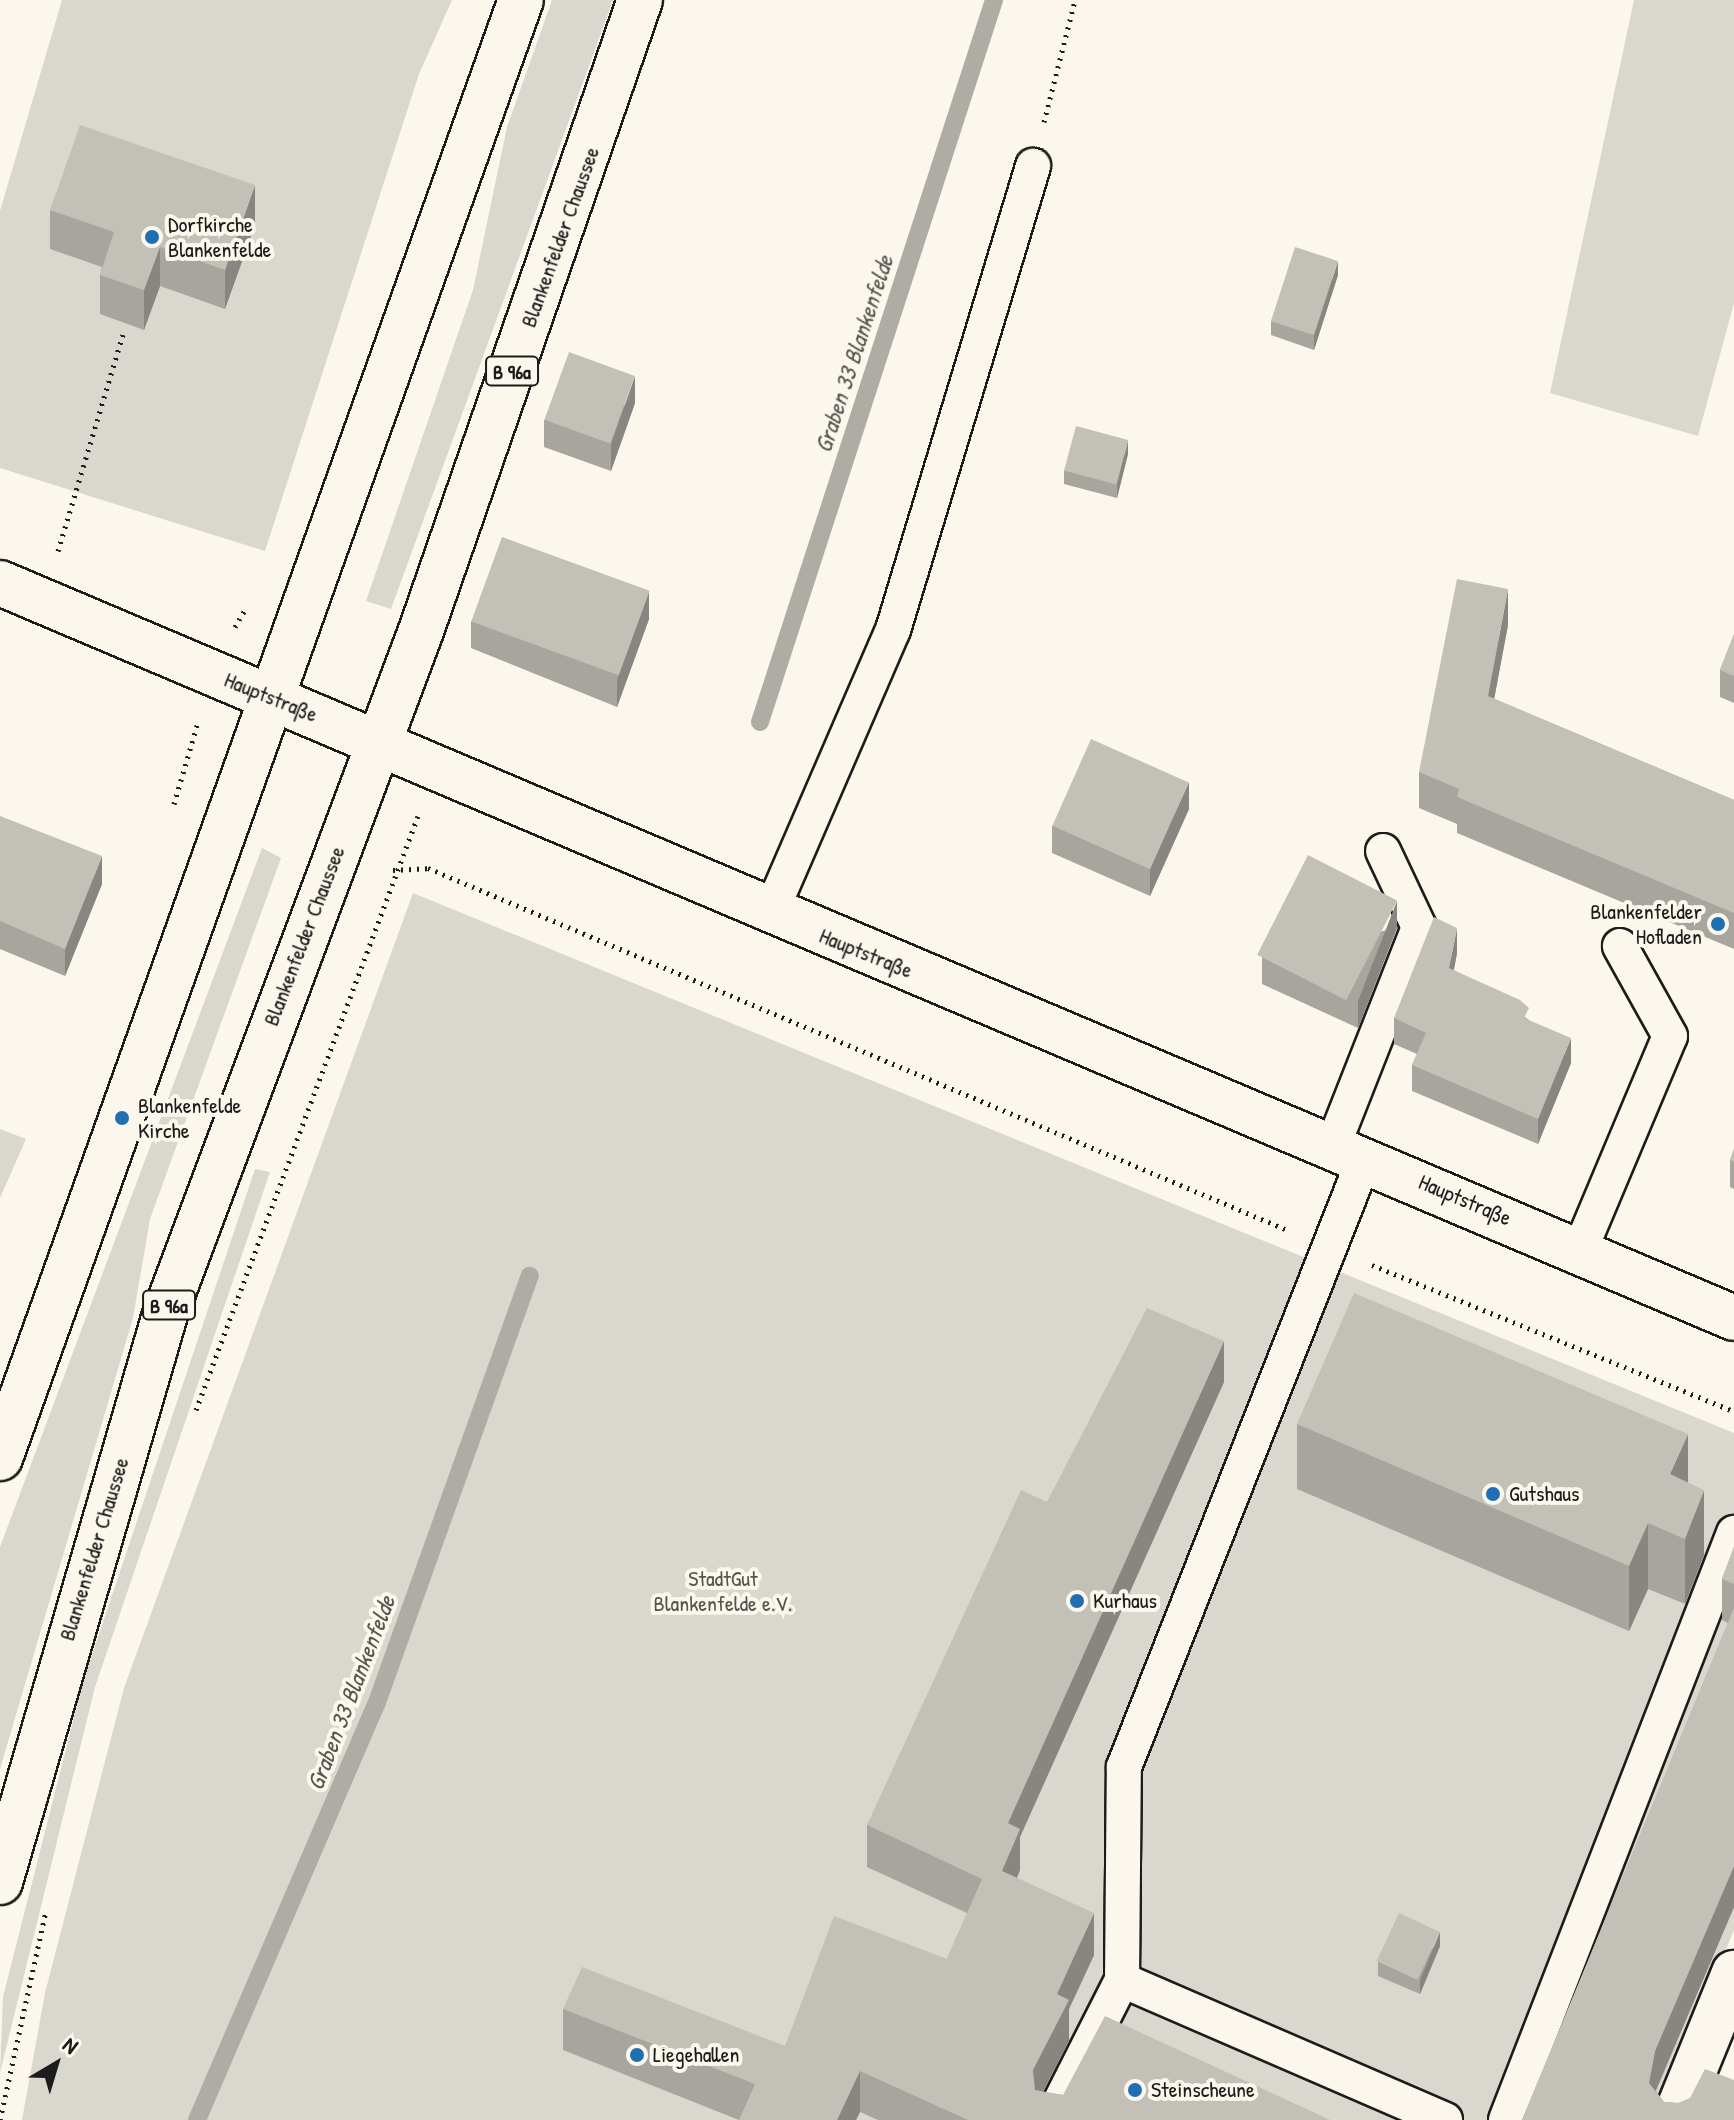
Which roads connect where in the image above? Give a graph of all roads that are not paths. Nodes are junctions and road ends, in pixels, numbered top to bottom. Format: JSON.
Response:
{"nodes":[{"id":1,"x":521,"y":0,"type":"edge"},
{"id":2,"x":640,"y":0,"type":"edge"},
{"id":3,"x":1033,"y":166,"type":"road end"},
{"id":4,"x":0,"y":583,"type":"edge"},
{"id":5,"x":271,"y":696,"type":"junction"},
{"id":6,"x":381,"y":741,"type":"junction"},
{"id":7,"x":1383,"y":851,"type":"dead end"},
{"id":8,"x":770,"y":914,"type":"junction"},
{"id":9,"x":1620,"y":946,"type":"dead end"},
{"id":10,"x":1349,"y":1150,"type":"junction"},
{"id":11,"x":1580,"y":1250,"type":"junction"},
{"id":12,"x":1734,"y":1318,"type":"edge"},
{"id":13,"x":0,"y":1458,"type":"edge"},
{"id":14,"x":1734,"y":1533,"type":"edge"},
{"id":15,"x":0,"y":1882,"type":"edge"},
{"id":16,"x":1734,"y":1973,"type":"edge"},
{"id":17,"x":1122,"y":1980,"type":"junction"},
{"id":18,"x":1051,"y":2120,"type":"edge"},
{"id":19,"x":1445,"y":2120,"type":"edge"},
{"id":20,"x":1506,"y":2120,"type":"edge"},
{"id":21,"x":1674,"y":2120,"type":"edge"}],
"edges":[{"from":1,"to":5,"type":"main road"},
{"from":2,"to":6,"type":"main road","name":"Blankenfelder Chaussee","number":"B 96a"},
{"from":3,"to":8,"type":"lane"},
{"from":4,"to":5,"type":"main road","name":"Hauptstraße"},
{"from":5,"to":6,"type":"main road","name":"Hauptstraße"},
{"from":5,"to":13,"type":"main road"},
{"from":6,"to":8,"type":"main road","name":"Hauptstraße"},
{"from":6,"to":15,"type":"main road","name":"Blankenfelder Chaussee","number":"B 96a"},
{"from":7,"to":10,"type":"lane"},
{"from":8,"to":10,"type":"main road","name":"Hauptstraße"},
{"from":9,"to":11,"type":"lane"},
{"from":10,"to":11,"type":"main road","name":"Hauptstraße"},
{"from":10,"to":17,"type":"lane"},
{"from":11,"to":12,"type":"main road","name":"Hauptstraße"},
{"from":14,"to":20,"type":"lane"},
{"from":16,"to":21,"type":"main road"},
{"from":17,"to":18,"type":"lane"},
{"from":17,"to":19,"type":"lane"}]}
